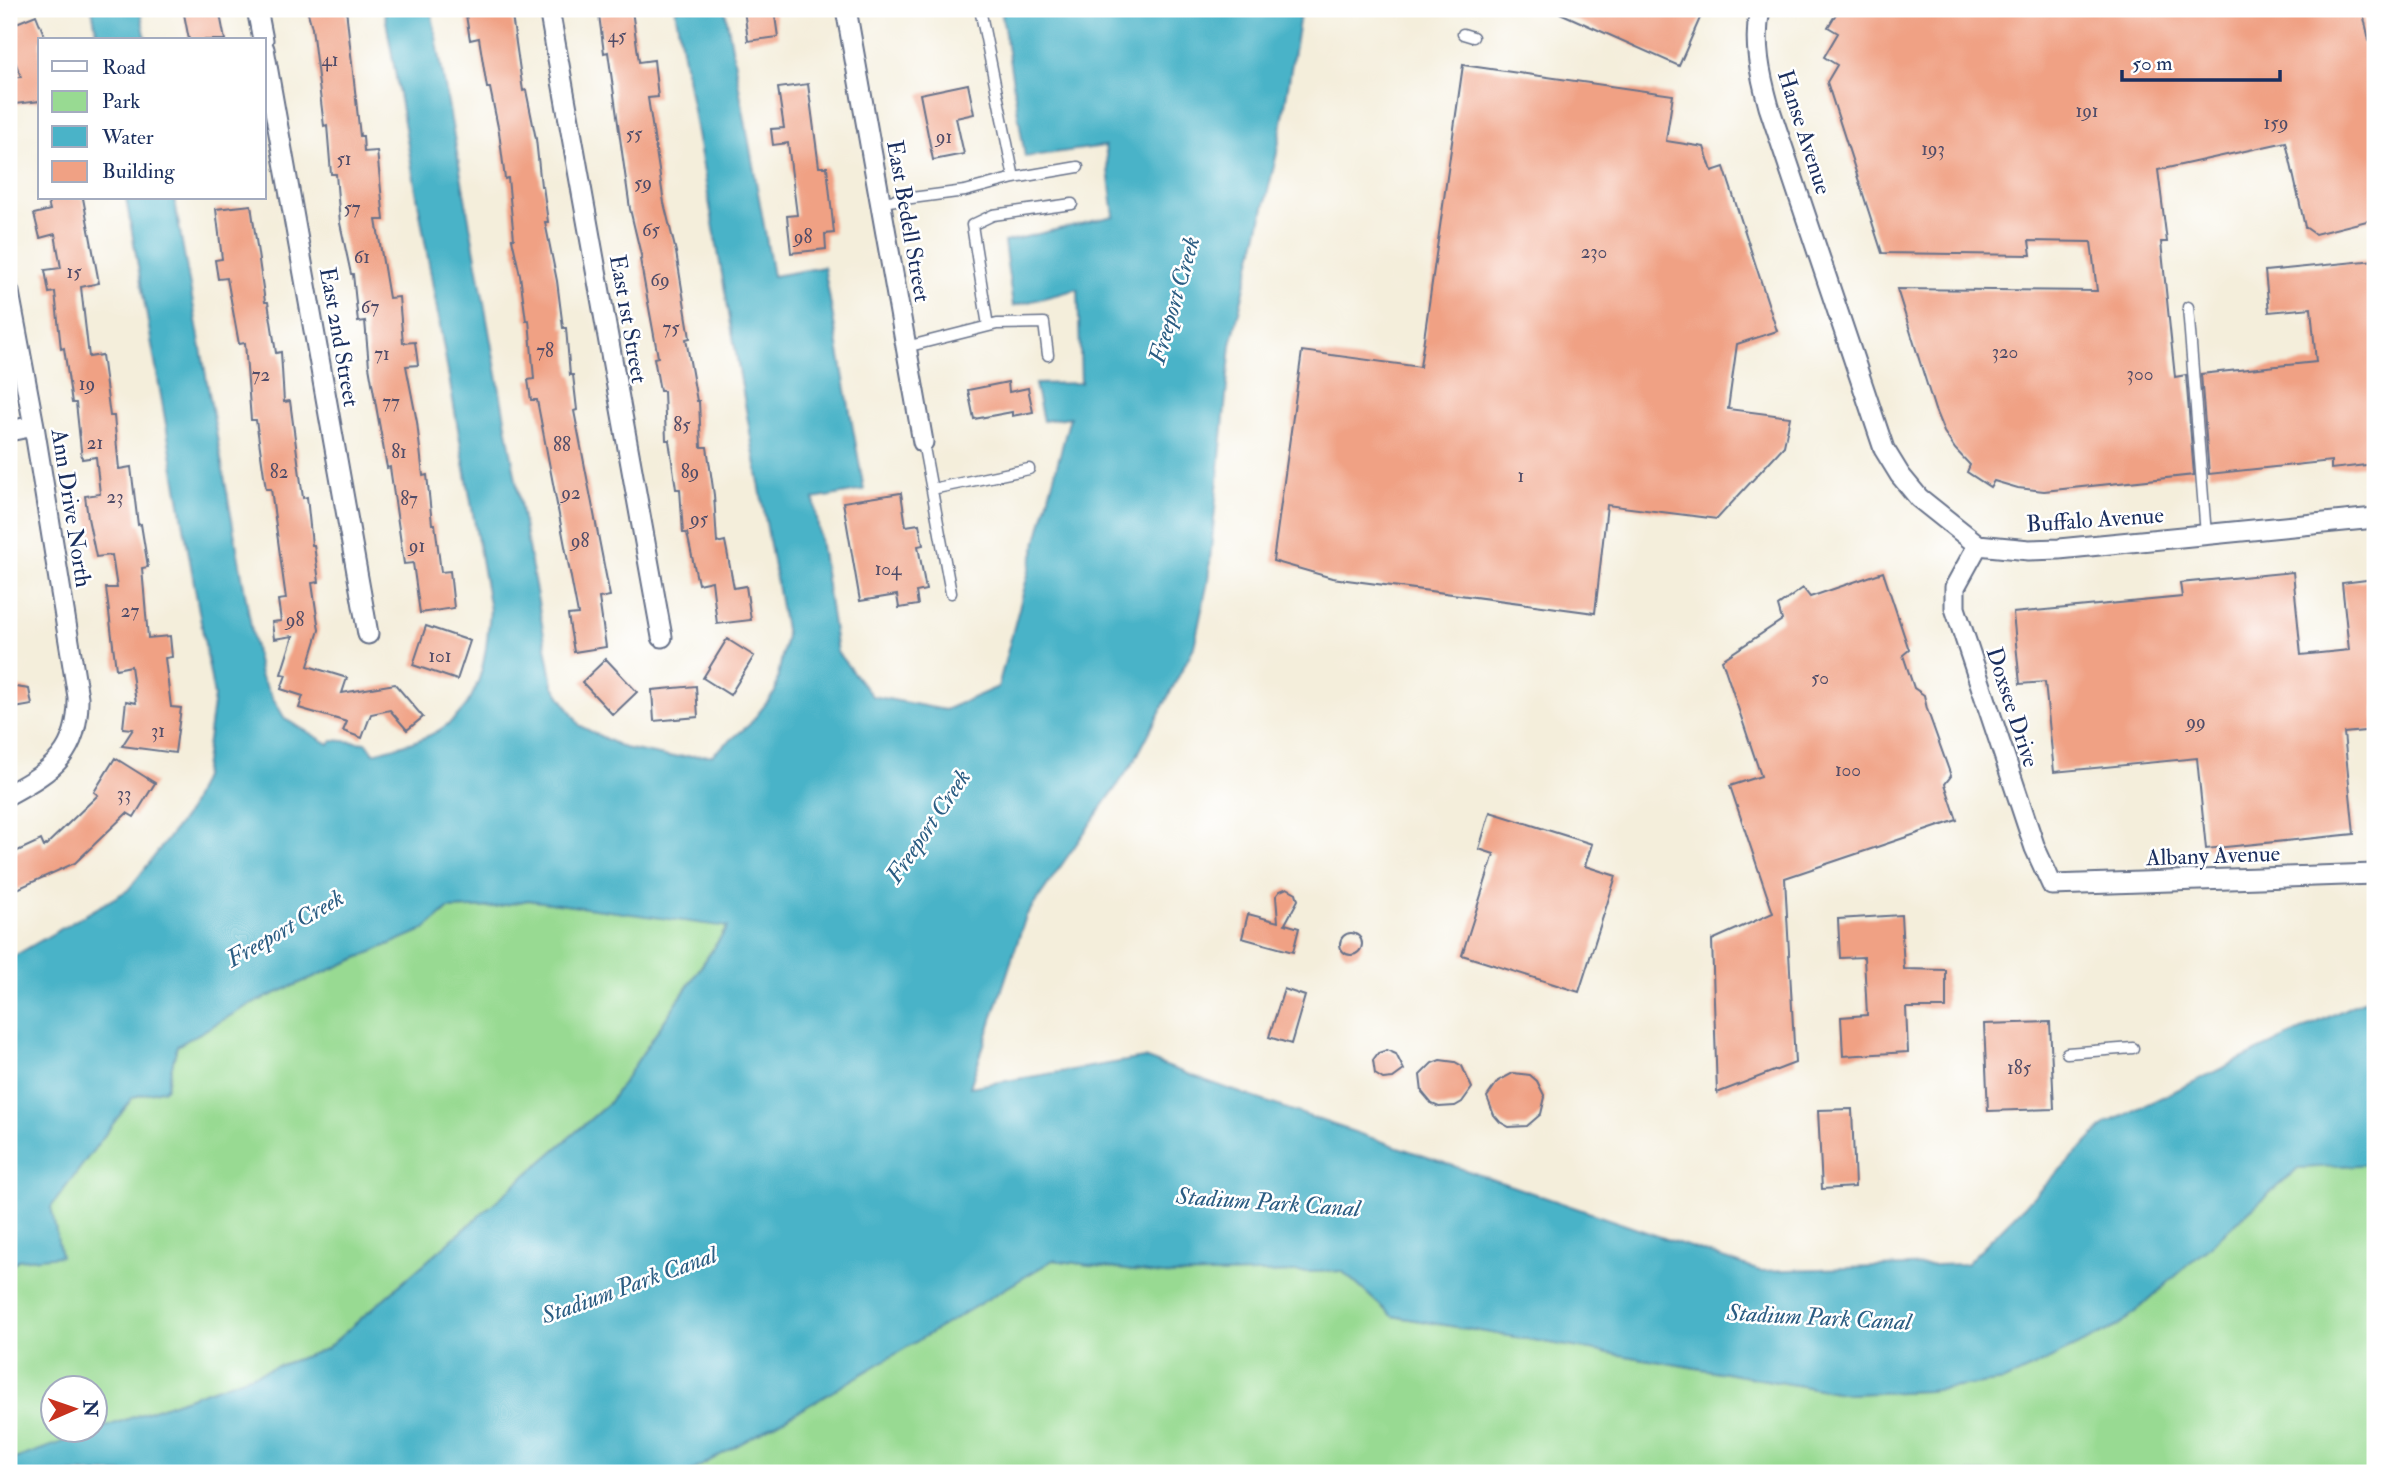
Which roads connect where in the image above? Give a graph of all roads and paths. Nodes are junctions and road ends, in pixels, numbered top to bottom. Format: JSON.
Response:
{"nodes":[{"id":1,"x":257,"y":9,"type":"edge"},
{"id":2,"x":549,"y":9,"type":"edge"},
{"id":3,"x":846,"y":9,"type":"edge"},
{"id":4,"x":980,"y":9,"type":"edge"},
{"id":5,"x":1760,"y":9,"type":"edge"},
{"id":6,"x":263,"y":38,"type":"edge"},
{"id":7,"x":266,"y":60,"type":"edge"},
{"id":8,"x":1078,"y":167,"type":"dead end"},
{"id":9,"x":1014,"y":178,"type":"junction"},
{"id":10,"x":881,"y":202,"type":"junction"},
{"id":11,"x":1072,"y":204,"type":"dead end"},
{"id":12,"x":9,"y":292,"type":"edge"},
{"id":13,"x":2188,"y":307,"type":"dead end"},
{"id":14,"x":988,"y":326,"type":"junction"},
{"id":15,"x":906,"y":347,"type":"junction"},
{"id":16,"x":1048,"y":355,"type":"dead end"},
{"id":17,"x":34,"y":426,"type":"junction"},
{"id":18,"x":9,"y":430,"type":"edge"},
{"id":19,"x":923,"y":443,"type":"joint"},
{"id":20,"x":1029,"y":469,"type":"dead end"},
{"id":21,"x":932,"y":489,"type":"junction"},
{"id":22,"x":2375,"y":518,"type":"edge"},
{"id":23,"x":2206,"y":535,"type":"junction"},
{"id":24,"x":1978,"y":545,"type":"junction"},
{"id":25,"x":951,"y":593,"type":"dead end"},
{"id":26,"x":368,"y":634,"type":"dead end"},
{"id":27,"x":662,"y":637,"type":"dead end"},
{"id":28,"x":9,"y":794,"type":"edge"},
{"id":29,"x":2375,"y":874,"type":"edge"},
{"id":30,"x":2052,"y":885,"type":"joint"},
{"id":31,"x":2133,"y":1048,"type":"dead end"},
{"id":32,"x":2067,"y":1053,"type":"dead end"}],
"edges":[{"from":1,"to":6,"type":"street"},
{"from":2,"to":27,"type":"street","name":"East 1st Street"},
{"from":3,"to":10,"type":"street","name":"East Bedell Street"},
{"from":4,"to":9,"type":"lane"},
{"from":5,"to":24,"type":"street","name":"Hanse Avenue"},
{"from":7,"to":26,"type":"street","name":"East 2nd Street"},
{"from":8,"to":9,"type":"lane"},
{"from":9,"to":10,"type":"lane"},
{"from":10,"to":15,"type":"street","name":"East Bedell Street"},
{"from":11,"to":14,"type":"lane"},
{"from":12,"to":17,"type":"street","name":"Ann Drive North"},
{"from":13,"to":23,"type":"lane"},
{"from":14,"to":15,"type":"lane"},
{"from":14,"to":16,"type":"lane"},
{"from":15,"to":19,"type":"street","name":"East Bedell Street"},
{"from":17,"to":18,"type":"street"},
{"from":17,"to":28,"type":"street","name":"Ann Drive North"},
{"from":19,"to":21,"type":"lane"},
{"from":20,"to":21,"type":"lane"},
{"from":21,"to":25,"type":"lane"},
{"from":22,"to":23,"type":"street","name":"Buffalo Avenue"},
{"from":23,"to":24,"type":"street","name":"Buffalo Avenue"},
{"from":24,"to":30,"type":"street","name":"Doxsee Drive"},
{"from":29,"to":30,"type":"street","name":"Albany Avenue"},
{"from":31,"to":32,"type":"lane"}]}
